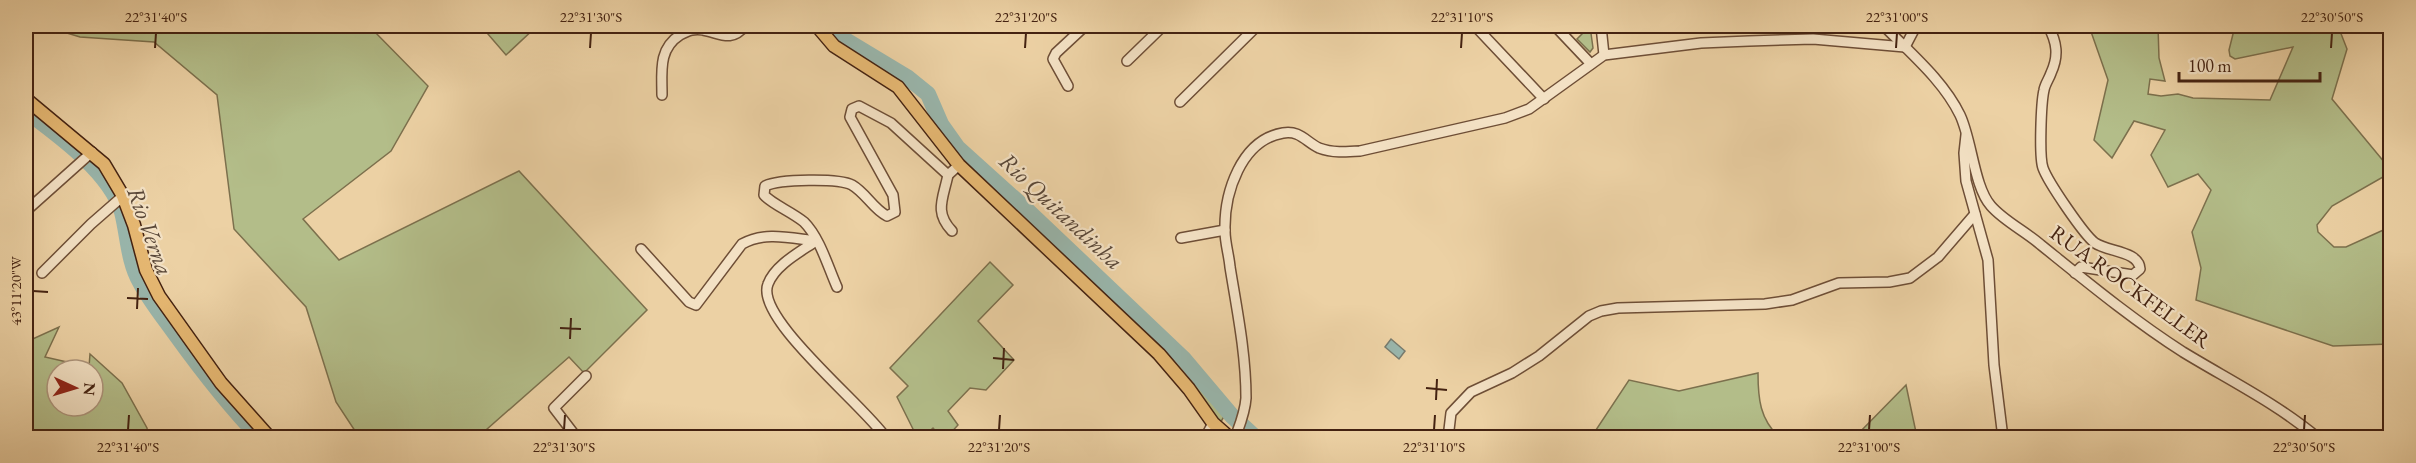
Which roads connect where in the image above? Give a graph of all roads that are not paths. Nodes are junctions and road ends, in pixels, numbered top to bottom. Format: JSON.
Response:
{"nodes":[{"id":1,"x":745,"y":26,"type":"edge"},
{"id":2,"x":817,"y":26,"type":"edge"},
{"id":3,"x":1085,"y":26,"type":"edge"},
{"id":4,"x":1163,"y":26,"type":"edge"},
{"id":5,"x":1257,"y":26,"type":"edge"},
{"id":6,"x":1475,"y":26,"type":"edge"},
{"id":7,"x":1555,"y":26,"type":"edge"},
{"id":8,"x":1601,"y":26,"type":"edge"},
{"id":9,"x":1884,"y":26,"type":"edge"},
{"id":10,"x":1916,"y":26,"type":"edge"},
{"id":11,"x":2048,"y":26,"type":"edge"},
{"id":12,"x":1905,"y":47,"type":"junction"},
{"id":13,"x":1604,"y":55,"type":"junction"},
{"id":14,"x":1127,"y":62,"type":"dead end"},
{"id":15,"x":1591,"y":64,"type":"junction"},
{"id":16,"x":1068,"y":86,"type":"dead end"},
{"id":17,"x":662,"y":95,"type":"dead end"},
{"id":18,"x":26,"y":99,"type":"edge"},
{"id":19,"x":1544,"y":99,"type":"junction"},
{"id":20,"x":1180,"y":102,"type":"dead end"},
{"id":21,"x":1966,"y":131,"type":"junction"},
{"id":22,"x":91,"y":153,"type":"junction"},
{"id":23,"x":959,"y":165,"type":"junction"},
{"id":24,"x":948,"y":175,"type":"junction"},
{"id":25,"x":123,"y":196,"type":"junction"},
{"id":26,"x":26,"y":211,"type":"edge"},
{"id":27,"x":1975,"y":214,"type":"junction"},
{"id":28,"x":1225,"y":230,"type":"junction"},
{"id":29,"x":951,"y":231,"type":"dead end"},
{"id":30,"x":1181,"y":238,"type":"dead end"},
{"id":31,"x":816,"y":241,"type":"junction"},
{"id":32,"x":641,"y":249,"type":"dead end"},
{"id":33,"x":42,"y":273,"type":"dead end"},
{"id":34,"x":2075,"y":273,"type":"junction"},
{"id":35,"x":837,"y":287,"type":"dead end"},
{"id":36,"x":586,"y":376,"type":"dead end"},
{"id":37,"x":1213,"y":423,"type":"junction"},
{"id":38,"x":2391,"y":429,"type":"edge"},
{"id":39,"x":270,"y":438,"type":"edge"},
{"id":40,"x":577,"y":438,"type":"edge"},
{"id":41,"x":886,"y":438,"type":"edge"},
{"id":42,"x":1205,"y":438,"type":"edge"},
{"id":43,"x":1230,"y":438,"type":"edge"},
{"id":44,"x":1235,"y":438,"type":"edge"},
{"id":45,"x":1448,"y":438,"type":"edge"},
{"id":46,"x":2003,"y":438,"type":"edge"},
{"id":47,"x":2318,"y":438,"type":"edge"},
{"id":48,"x":2386,"y":438,"type":"edge"}],
"edges":[{"from":1,"to":17,"type":"street"},
{"from":2,"to":23,"type":"main road"},
{"from":3,"to":16,"type":"street"},
{"from":4,"to":14,"type":"street"},
{"from":5,"to":20,"type":"street"},
{"from":6,"to":19,"type":"street"},
{"from":7,"to":15,"type":"street"},
{"from":8,"to":13,"type":"street"},
{"from":9,"to":12,"type":"street","name":"RUA ROCKFELLER"},
{"from":10,"to":12,"type":"street"},
{"from":11,"to":34,"type":"street"},
{"from":12,"to":13,"type":"street"},
{"from":12,"to":21,"type":"street","name":"RUA ROCKFELLER"},
{"from":13,"to":15,"type":"street"},
{"from":15,"to":19,"type":"street"},
{"from":18,"to":22,"type":"main road"},
{"from":19,"to":28,"type":"street"},
{"from":21,"to":27,"type":"street"},
{"from":21,"to":34,"type":"street","name":"RUA ROCKFELLER"},
{"from":22,"to":25,"type":"main road"},
{"from":22,"to":26,"type":"street"},
{"from":23,"to":24,"type":"street"},
{"from":23,"to":37,"type":"main road"},
{"from":24,"to":29,"type":"street"},
{"from":24,"to":31,"type":"street"},
{"from":25,"to":33,"type":"street"},
{"from":25,"to":39,"type":"main road"},
{"from":27,"to":45,"type":"street"},
{"from":27,"to":46,"type":"street"},
{"from":28,"to":30,"type":"street"},
{"from":28,"to":44,"type":"street"},
{"from":31,"to":32,"type":"street"},
{"from":31,"to":35,"type":"street"},
{"from":31,"to":41,"type":"street"},
{"from":34,"to":47,"type":"street","name":"RUA ROCKFELLER"},
{"from":36,"to":40,"type":"street"},
{"from":37,"to":42,"type":"street"},
{"from":37,"to":43,"type":"main road"},
{"from":38,"to":48,"type":"street"}]}
